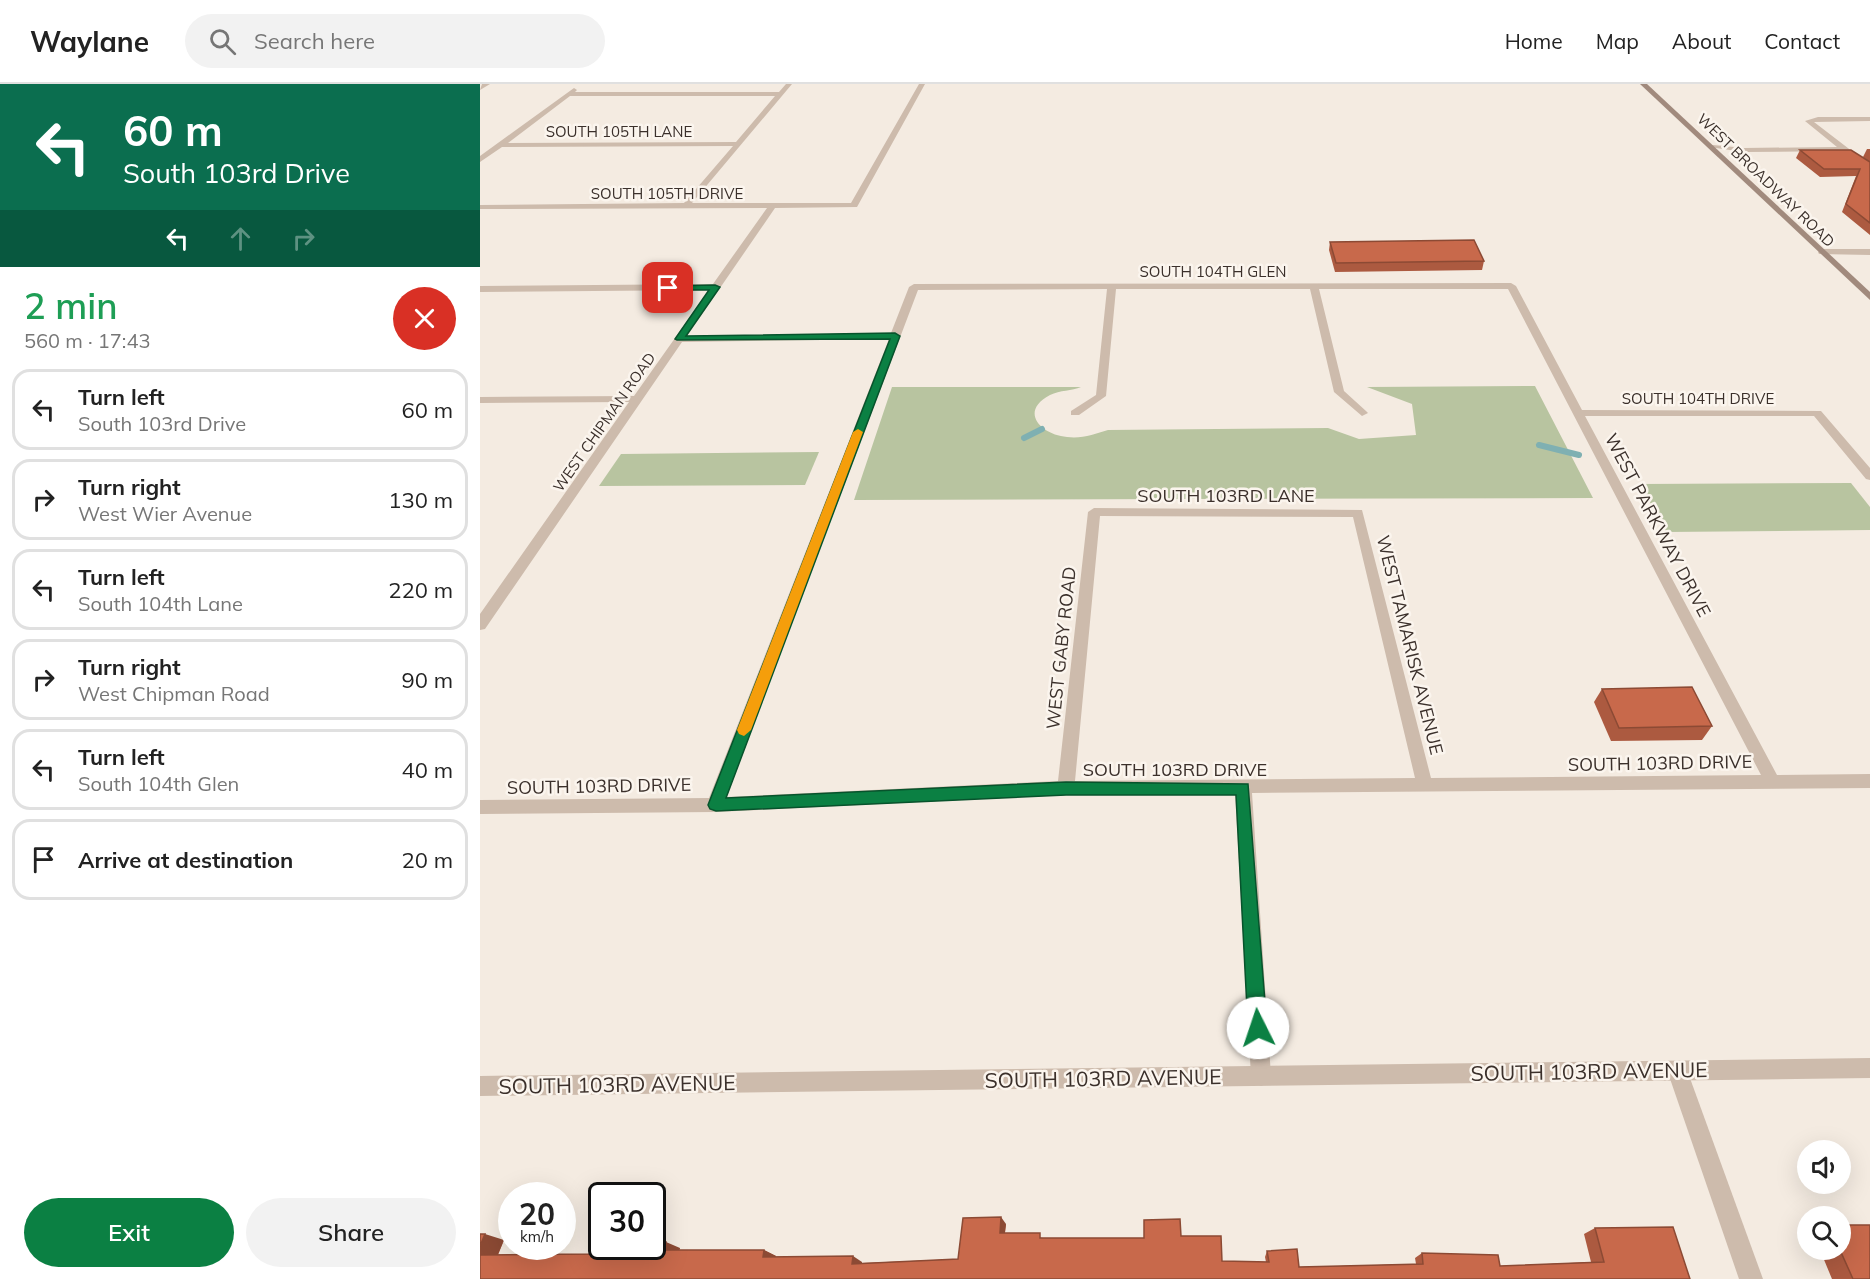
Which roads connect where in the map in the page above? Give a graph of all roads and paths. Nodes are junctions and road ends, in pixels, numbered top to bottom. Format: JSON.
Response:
{"nodes":[{"id":1,"x":487,"y":84,"type":"edge"},
{"id":2,"x":581,"y":84,"type":"edge"},
{"id":3,"x":789,"y":84,"type":"edge"},
{"id":4,"x":922,"y":84,"type":"edge"},
{"id":5,"x":1643,"y":84,"type":"edge"},
{"id":6,"x":480,"y":88,"type":"edge"},
{"id":7,"x":567,"y":94,"type":"junction"},
{"id":8,"x":781,"y":94,"type":"junction"},
{"id":9,"x":1870,"y":118,"type":"edge"},
{"id":10,"x":1834,"y":143,"type":"junction"},
{"id":11,"x":738,"y":144,"type":"junction"},
{"id":12,"x":500,"y":145,"type":"junction"},
{"id":13,"x":1713,"y":147,"type":"junction"},
{"id":14,"x":1842,"y":149,"type":"junction"},
{"id":15,"x":480,"y":160,"type":"edge"},
{"id":16,"x":1870,"y":169,"type":"edge"},
{"id":17,"x":686,"y":206,"type":"junction"},
{"id":18,"x":772,"y":206,"type":"junction"},
{"id":19,"x":480,"y":207,"type":"edge"},
{"id":20,"x":1822,"y":252,"type":"junction"},
{"id":21,"x":1870,"y":252,"type":"edge"},
{"id":22,"x":1112,"y":286,"type":"junction"},
{"id":23,"x":1314,"y":286,"type":"junction"},
{"id":24,"x":1511,"y":286,"type":"joint"},
{"id":25,"x":715,"y":287,"type":"junction"},
{"id":26,"x":480,"y":289,"type":"edge"},
{"id":27,"x":1870,"y":297,"type":"edge"},
{"id":28,"x":895,"y":336,"type":"junction"},
{"id":29,"x":680,"y":339,"type":"junction"},
{"id":30,"x":638,"y":399,"type":"junction"},
{"id":31,"x":480,"y":400,"type":"edge"},
{"id":32,"x":1075,"y":412,"type":"dead end"},
{"id":33,"x":1362,"y":413,"type":"dead end"},
{"id":34,"x":1578,"y":413,"type":"junction"},
{"id":35,"x":1870,"y":476,"type":"edge"},
{"id":36,"x":1094,"y":512,"type":"joint"},
{"id":37,"x":1358,"y":513,"type":"joint"},
{"id":38,"x":480,"y":625,"type":"edge"},
{"id":39,"x":1772,"y":781,"type":"junction"},
{"id":40,"x":1870,"y":781,"type":"edge"},
{"id":41,"x":1425,"y":786,"type":"junction"},
{"id":42,"x":1066,"y":788,"type":"junction"},
{"id":43,"x":1243,"y":789,"type":"junction"},
{"id":44,"x":716,"y":805,"type":"junction"},
{"id":45,"x":480,"y":807,"type":"edge"},
{"id":46,"x":1870,"y":1068,"type":"edge"},
{"id":47,"x":1677,"y":1070,"type":"junction"},
{"id":48,"x":1260,"y":1076,"type":"junction"},
{"id":49,"x":480,"y":1086,"type":"edge"},
{"id":50,"x":1751,"y":1279,"type":"edge"}],
"edges":[{"from":1,"to":6,"type":"street"},
{"from":2,"to":7,"type":"street"},
{"from":3,"to":8,"type":"street"},
{"from":4,"to":18,"type":"street","name":"SOUTH 105TH DRIVE"},
{"from":5,"to":13,"type":"main road","name":"WEST BROADWAY ROAD"},
{"from":7,"to":8,"type":"street"},
{"from":7,"to":12,"type":"street"},
{"from":8,"to":11,"type":"street"},
{"from":9,"to":10,"type":"street"},
{"from":10,"to":13,"type":"street"},
{"from":10,"to":14,"type":"street"},
{"from":11,"to":12,"type":"street","name":"SOUTH 105TH LANE"},
{"from":11,"to":17,"type":"street"},
{"from":12,"to":15,"type":"street"},
{"from":13,"to":14,"type":"street"},
{"from":13,"to":20,"type":"main road","name":"WEST BROADWAY ROAD"},
{"from":14,"to":16,"type":"street"},
{"from":17,"to":18,"type":"street","name":"SOUTH 105TH DRIVE"},
{"from":17,"to":19,"type":"street","name":"SOUTH 105TH DRIVE"},
{"from":18,"to":25,"type":"street","name":"WEST CHIPMAN ROAD"},
{"from":20,"to":21,"type":"street"},
{"from":20,"to":27,"type":"main road","name":"WEST BROADWAY ROAD"},
{"from":22,"to":23,"type":"street","name":"SOUTH 104TH GLEN"},
{"from":22,"to":28,"type":"street","name":"SOUTH 104TH GLEN"},
{"from":22,"to":32,"type":"street"},
{"from":23,"to":24,"type":"street","name":"SOUTH 104TH GLEN"},
{"from":23,"to":33,"type":"street"},
{"from":24,"to":34,"type":"street","name":"WEST PARKWAY DRIVE"},
{"from":25,"to":26,"type":"street"},
{"from":25,"to":29,"type":"street","name":"WEST CHIPMAN ROAD"},
{"from":28,"to":29,"type":"street"},
{"from":28,"to":44,"type":"street"},
{"from":29,"to":30,"type":"street","name":"WEST CHIPMAN ROAD"},
{"from":30,"to":31,"type":"street"},
{"from":30,"to":38,"type":"street","name":"WEST CHIPMAN ROAD"},
{"from":34,"to":35,"type":"street","name":"SOUTH 104TH DRIVE"},
{"from":34,"to":39,"type":"street","name":"WEST PARKWAY DRIVE"},
{"from":36,"to":37,"type":"street","name":"SOUTH 103RD LANE"},
{"from":36,"to":42,"type":"street","name":"WEST GABY ROAD"},
{"from":37,"to":41,"type":"street","name":"WEST TAMARISK AVENUE"},
{"from":39,"to":40,"type":"street","name":"SOUTH 103RD DRIVE"},
{"from":39,"to":41,"type":"street","name":"SOUTH 103RD DRIVE"},
{"from":41,"to":43,"type":"street","name":"SOUTH 103RD DRIVE"},
{"from":42,"to":43,"type":"street","name":"SOUTH 103RD DRIVE"},
{"from":42,"to":44,"type":"street","name":"SOUTH 103RD DRIVE"},
{"from":43,"to":48,"type":"street"},
{"from":44,"to":45,"type":"street","name":"SOUTH 103RD DRIVE"},
{"from":46,"to":47,"type":"street","name":"SOUTH 103RD AVENUE"},
{"from":47,"to":48,"type":"street","name":"SOUTH 103RD AVENUE"},
{"from":47,"to":50,"type":"street"},
{"from":48,"to":49,"type":"street","name":"SOUTH 103RD AVENUE"}]}
